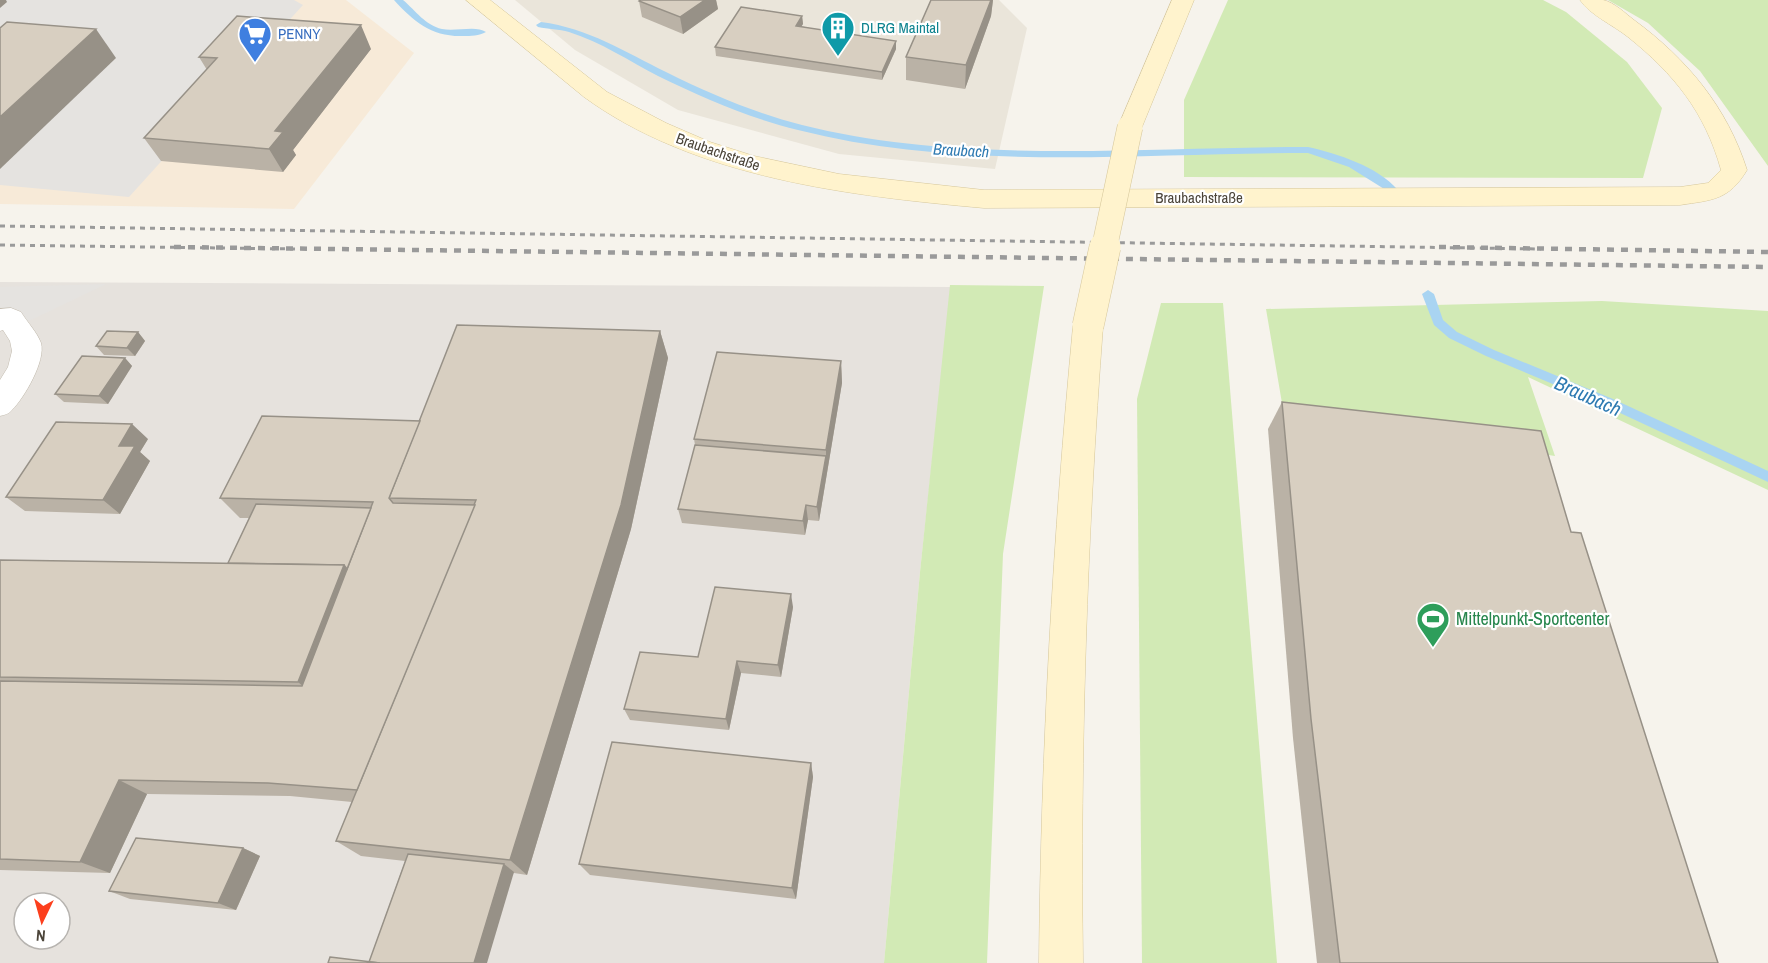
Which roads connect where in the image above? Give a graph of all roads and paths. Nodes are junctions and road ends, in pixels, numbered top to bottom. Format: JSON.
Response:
{"nodes":[{"id":1,"x":477,"y":0,"type":"edge"},
{"id":2,"x":1183,"y":0,"type":"edge"},
{"id":3,"x":1591,"y":0,"type":"edge"},
{"id":4,"x":0,"y":320,"type":"edge"},
{"id":5,"x":0,"y":404,"type":"edge"},
{"id":6,"x":1061,"y":963,"type":"edge"}],
"edges":[{"from":1,"to":3,"type":"street","name":"Braubachstraße"},
{"from":2,"to":6,"type":"street","bridge":true},
{"from":4,"to":5,"type":"street"}]}
